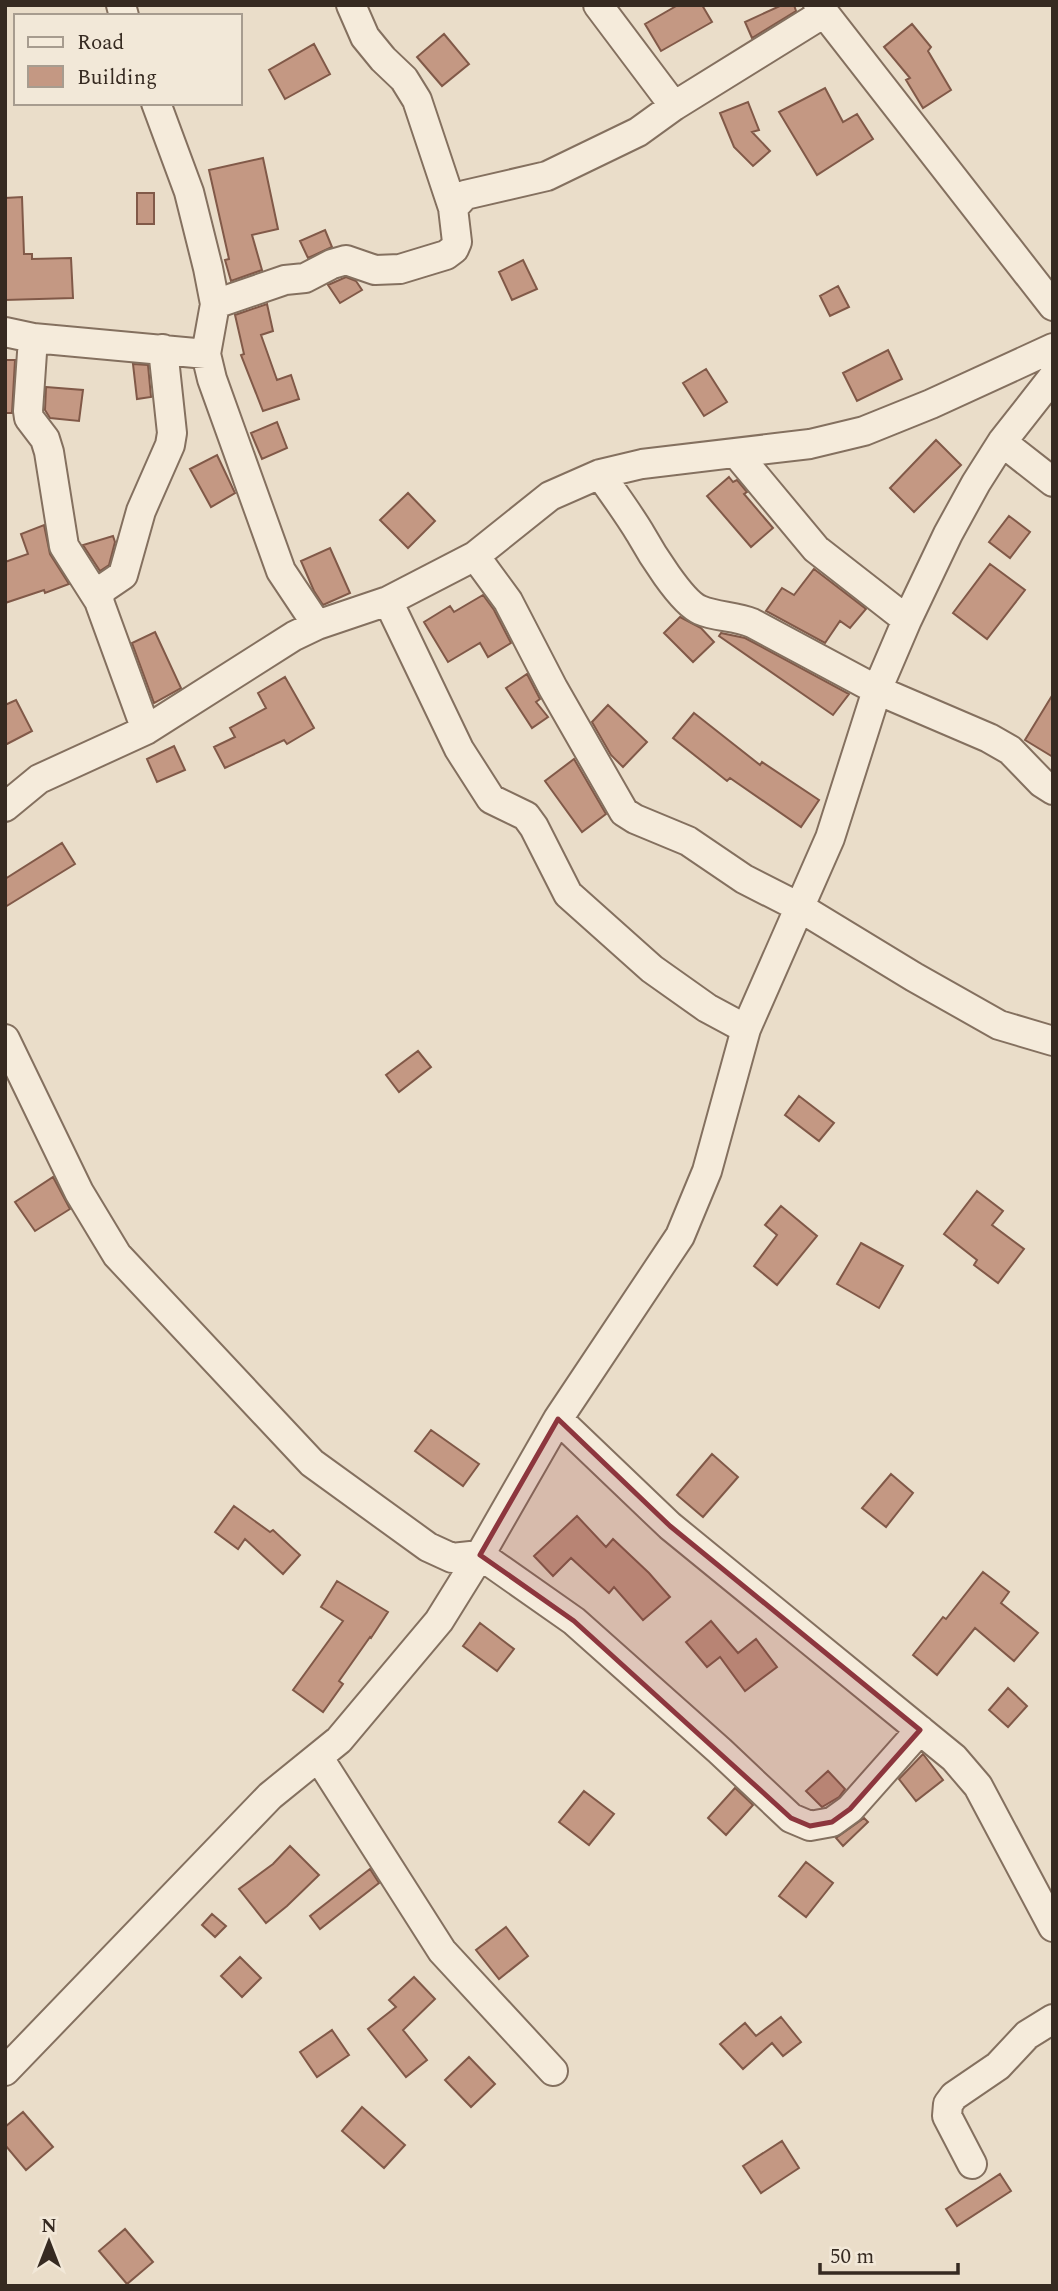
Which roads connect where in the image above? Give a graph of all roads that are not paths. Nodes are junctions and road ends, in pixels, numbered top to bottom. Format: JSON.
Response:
{"nodes":[{"id":1,"x":351,"y":5,"type":"edge"},
{"id":2,"x":598,"y":5,"type":"edge"},
{"id":3,"x":821,"y":9,"type":"edge"},
{"id":4,"x":157,"y":105,"type":"edge"},
{"id":5,"x":674,"y":106,"type":"junction"},
{"id":6,"x":453,"y":208,"type":"junction"},
{"id":7,"x":215,"y":304,"type":"junction"},
{"id":8,"x":1053,"y":306,"type":"edge"},
{"id":9,"x":5,"y":332,"type":"edge"},
{"id":10,"x":33,"y":338,"type":"junction"},
{"id":11,"x":1053,"y":348,"type":"edge"},
{"id":12,"x":163,"y":349,"type":"junction"},
{"id":13,"x":206,"y":354,"type":"junction"},
{"id":14,"x":1053,"y":376,"type":"edge"},
{"id":15,"x":1002,"y":442,"type":"junction"},
{"id":16,"x":736,"y":453,"type":"junction"},
{"id":17,"x":600,"y":474,"type":"junction"},
{"id":18,"x":1053,"y":482,"type":"edge"},
{"id":19,"x":475,"y":556,"type":"junction"},
{"id":20,"x":99,"y":601,"type":"junction"},
{"id":21,"x":388,"y":601,"type":"junction"},
{"id":22,"x":907,"y":620,"type":"junction"},
{"id":23,"x":317,"y":625,"type":"junction"},
{"id":24,"x":877,"y":690,"type":"junction"},
{"id":25,"x":146,"y":730,"type":"junction"},
{"id":26,"x":1053,"y":790,"type":"edge"},
{"id":27,"x":5,"y":807,"type":"edge"},
{"id":28,"x":799,"y":907,"type":"junction"},
{"id":29,"x":746,"y":1029,"type":"junction"},
{"id":30,"x":5,"y":1039,"type":"edge"},
{"id":31,"x":1053,"y":1041,"type":"edge"},
{"id":32,"x":558,"y":1419,"type":"junction"},
{"id":33,"x":481,"y":1555,"type":"junction"},
{"id":34,"x":920,"y":1730,"type":"junction"},
{"id":35,"x":319,"y":1758,"type":"junction"},
{"id":36,"x":1053,"y":1927,"type":"edge"},
{"id":37,"x":1053,"y":2019,"type":"edge"},
{"id":38,"x":5,"y":2071,"type":"edge"},
{"id":39,"x":553,"y":2071,"type":"dead end"},
{"id":40,"x":972,"y":2164,"type":"dead end"}],
"edges":[{"from":1,"to":6,"type":"street"},
{"from":2,"to":5,"type":"street"},
{"from":3,"to":5,"type":"street"},
{"from":3,"to":8,"type":"street"},
{"from":4,"to":7,"type":"street"},
{"from":5,"to":6,"type":"street"},
{"from":6,"to":7,"type":"street"},
{"from":7,"to":13,"type":"street"},
{"from":9,"to":10,"type":"street"},
{"from":10,"to":12,"type":"street"},
{"from":10,"to":20,"type":"street"},
{"from":11,"to":16,"type":"street"},
{"from":12,"to":13,"type":"street"},
{"from":12,"to":20,"type":"street"},
{"from":13,"to":23,"type":"street"},
{"from":14,"to":15,"type":"street"},
{"from":15,"to":18,"type":"street"},
{"from":15,"to":22,"type":"street"},
{"from":16,"to":17,"type":"street"},
{"from":16,"to":22,"type":"street"},
{"from":17,"to":19,"type":"street"},
{"from":17,"to":24,"type":"street"},
{"from":19,"to":21,"type":"street"},
{"from":19,"to":28,"type":"street"},
{"from":20,"to":25,"type":"street"},
{"from":21,"to":23,"type":"street"},
{"from":21,"to":29,"type":"street"},
{"from":22,"to":24,"type":"street"},
{"from":23,"to":25,"type":"street"},
{"from":24,"to":26,"type":"street"},
{"from":24,"to":28,"type":"street"},
{"from":25,"to":27,"type":"street"},
{"from":28,"to":29,"type":"street"},
{"from":28,"to":31,"type":"street"},
{"from":29,"to":32,"type":"street"},
{"from":30,"to":33,"type":"street"},
{"from":32,"to":33,"type":"street"},
{"from":32,"to":34,"type":"street"},
{"from":33,"to":34,"type":"street"},
{"from":33,"to":35,"type":"street"},
{"from":34,"to":36,"type":"street"},
{"from":35,"to":38,"type":"street"},
{"from":35,"to":39,"type":"street"},
{"from":37,"to":40,"type":"street"}]}
